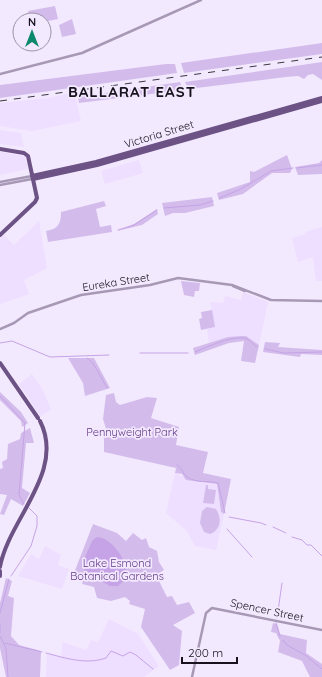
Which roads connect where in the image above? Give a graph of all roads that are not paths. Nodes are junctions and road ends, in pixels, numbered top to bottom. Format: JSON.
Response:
{"nodes":[{"id":1,"x":201,"y":0,"type":"edge"},
{"id":2,"x":0,"y":74,"type":"edge"},
{"id":3,"x":322,"y":98,"type":"edge"},
{"id":4,"x":322,"y":101,"type":"edge"},
{"id":5,"x":198,"y":134,"type":"junction"},
{"id":6,"x":0,"y":148,"type":"edge"},
{"id":7,"x":34,"y":177,"type":"junction"},
{"id":8,"x":0,"y":183,"type":"edge"},
{"id":9,"x":0,"y":235,"type":"edge"},
{"id":10,"x":322,"y":301,"type":"edge"},
{"id":11,"x":0,"y":328,"type":"edge"},
{"id":12,"x":0,"y":363,"type":"edge"},
{"id":13,"x":1,"y":561,"type":"edge"},
{"id":14,"x":0,"y":570,"type":"edge"},
{"id":15,"x":0,"y":576,"type":"edge"},
{"id":16,"x":322,"y":630,"type":"edge"},
{"id":17,"x":192,"y":677,"type":"edge"}],
"edges":[{"from":1,"to":2,"type":"street"},
{"from":3,"to":5,"type":"main road","name":"Victoria Street"},
{"from":4,"to":5,"type":"main road","name":"Victoria Street"},
{"from":5,"to":7,"type":"main road","name":"Victoria Street"},
{"from":6,"to":7,"type":"main road"},
{"from":7,"to":8,"type":"street","name":"Victoria Street"},
{"from":7,"to":9,"type":"main road"},
{"from":10,"to":11,"type":"street","name":"Eureka Street"},
{"from":12,"to":13,"type":"main road"},
{"from":13,"to":14,"type":"main road"},
{"from":14,"to":15,"type":"main road"},
{"from":16,"to":17,"type":"street","name":"Spencer Street"}]}
